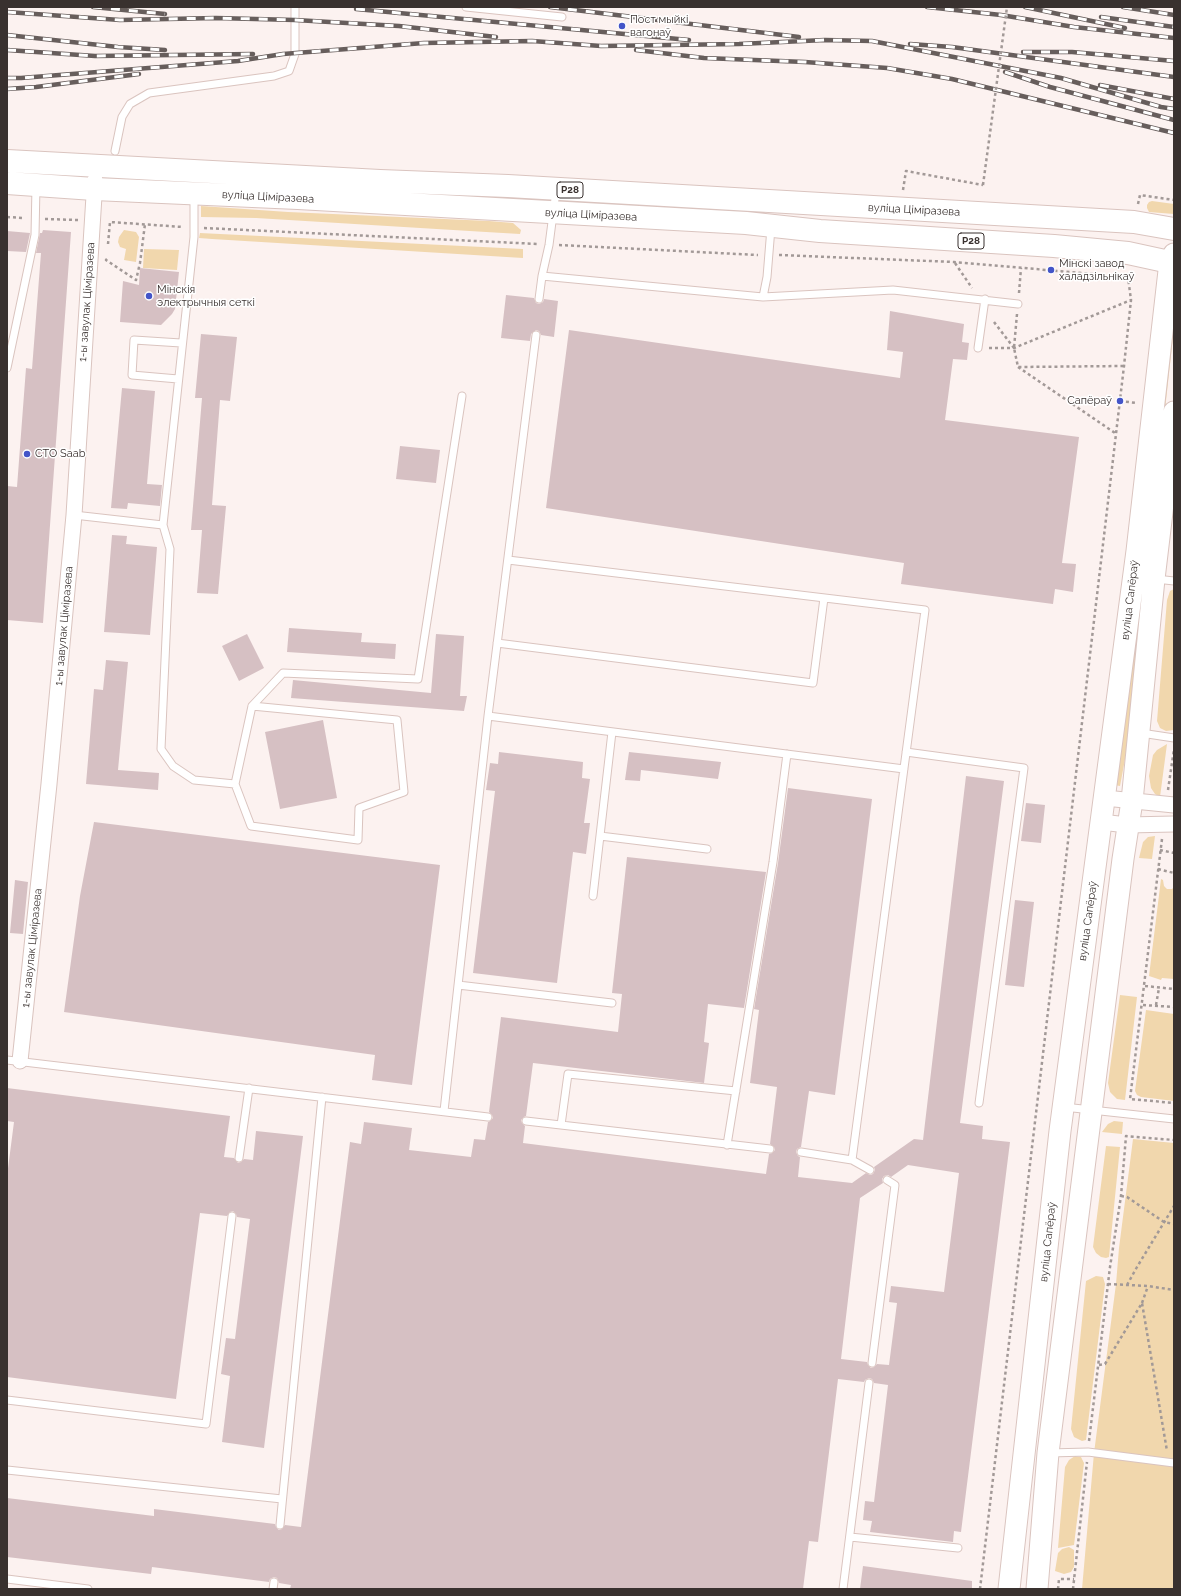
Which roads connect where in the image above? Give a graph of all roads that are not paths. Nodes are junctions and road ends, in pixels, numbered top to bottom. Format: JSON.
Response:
{"nodes":[{"id":1,"x":296,"y":7,"type":"edge"},
{"id":2,"x":466,"y":7,"type":"edge"},
{"id":3,"x":562,"y":17,"type":"dead end"},
{"id":4,"x":114,"y":151,"type":"dead end"},
{"id":5,"x":7,"y":161,"type":"edge"},
{"id":6,"x":96,"y":167,"type":"junction"},
{"id":7,"x":7,"y":183,"type":"edge"},
{"id":8,"x":36,"y":184,"type":"junction"},
{"id":9,"x":94,"y":189,"type":"junction"},
{"id":10,"x":556,"y":189,"type":"junction"},
{"id":11,"x":194,"y":194,"type":"junction"},
{"id":12,"x":552,"y":213,"type":"junction"},
{"id":13,"x":771,"y":226,"type":"junction"},
{"id":14,"x":1174,"y":229,"type":"edge"},
{"id":15,"x":1173,"y":260,"type":"edge"},
{"id":16,"x":542,"y":276,"type":"junction"},
{"id":17,"x":763,"y":297,"type":"junction"},
{"id":18,"x":539,"y":299,"type":"dead end"},
{"id":19,"x":982,"y":299,"type":"junction"},
{"id":20,"x":1018,"y":304,"type":"road end"},
{"id":21,"x":536,"y":335,"type":"dead end"},
{"id":22,"x":181,"y":343,"type":"junction"},
{"id":23,"x":978,"y":348,"type":"road end"},
{"id":24,"x":7,"y":368,"type":"edge"},
{"id":25,"x":178,"y":379,"type":"junction"},
{"id":26,"x":462,"y":396,"type":"dead end"},
{"id":27,"x":1174,"y":414,"type":"edge"},
{"id":28,"x":74,"y":515,"type":"junction"},
{"id":29,"x":163,"y":525,"type":"junction"},
{"id":30,"x":508,"y":560,"type":"junction"},
{"id":31,"x":1154,"y":579,"type":"junction"},
{"id":32,"x":1174,"y":581,"type":"edge"},
{"id":33,"x":824,"y":598,"type":"junction"},
{"id":34,"x":497,"y":643,"type":"junction"},
{"id":35,"x":252,"y":706,"type":"junction"},
{"id":36,"x":488,"y":716,"type":"junction"},
{"id":37,"x":612,"y":732,"type":"junction"},
{"id":38,"x":1139,"y":733,"type":"junction"},
{"id":39,"x":1174,"y":738,"type":"edge"},
{"id":40,"x":906,"y":752,"type":"junction"},
{"id":41,"x":787,"y":754,"type":"junction"},
{"id":42,"x":904,"y":769,"type":"junction"},
{"id":43,"x":235,"y":784,"type":"junction"},
{"id":44,"x":1105,"y":798,"type":"junction"},
{"id":45,"x":1132,"y":801,"type":"junction"},
{"id":46,"x":1174,"y":804,"type":"edge"},
{"id":47,"x":1101,"y":822,"type":"junction"},
{"id":48,"x":1127,"y":825,"type":"junction"},
{"id":49,"x":1171,"y":831,"type":"edge"},
{"id":50,"x":600,"y":836,"type":"junction"},
{"id":51,"x":707,"y":849,"type":"dead end"},
{"id":52,"x":593,"y":896,"type":"dead end"},
{"id":53,"x":458,"y":985,"type":"junction"},
{"id":54,"x":612,"y":1003,"type":"dead end"},
{"id":55,"x":13,"y":1060,"type":"edge"},
{"id":56,"x":249,"y":1088,"type":"junction"},
{"id":57,"x":736,"y":1091,"type":"junction"},
{"id":58,"x":322,"y":1097,"type":"junction"},
{"id":59,"x":979,"y":1104,"type":"dead end"},
{"id":60,"x":1064,"y":1107,"type":"junction"},
{"id":61,"x":1091,"y":1110,"type":"junction"},
{"id":62,"x":444,"y":1111,"type":"junction"},
{"id":63,"x":488,"y":1117,"type":"dead end"},
{"id":64,"x":1174,"y":1119,"type":"edge"},
{"id":65,"x":526,"y":1121,"type":"dead end"},
{"id":66,"x":561,"y":1125,"type":"junction"},
{"id":67,"x":727,"y":1145,"type":"junction"},
{"id":68,"x":770,"y":1149,"type":"dead end"},
{"id":69,"x":801,"y":1152,"type":"dead end"},
{"id":70,"x":238,"y":1158,"type":"dead end"},
{"id":71,"x":852,"y":1160,"type":"junction"},
{"id":72,"x":870,"y":1170,"type":"dead end"},
{"id":73,"x":887,"y":1180,"type":"dead end"},
{"id":74,"x":232,"y":1216,"type":"dead end"},
{"id":75,"x":872,"y":1363,"type":"dead end"},
{"id":76,"x":869,"y":1383,"type":"dead end"},
{"id":77,"x":7,"y":1400,"type":"edge"},
{"id":78,"x":1048,"y":1452,"type":"junction"},
{"id":79,"x":1172,"y":1463,"type":"edge"},
{"id":80,"x":7,"y":1470,"type":"edge"},
{"id":81,"x":282,"y":1499,"type":"junction"},
{"id":82,"x":280,"y":1525,"type":"dead end"},
{"id":83,"x":850,"y":1537,"type":"junction"},
{"id":84,"x":958,"y":1548,"type":"dead end"},
{"id":85,"x":7,"y":1579,"type":"edge"},
{"id":86,"x":88,"y":1589,"type":"edge"},
{"id":87,"x":843,"y":1589,"type":"edge"},
{"id":88,"x":1009,"y":1589,"type":"edge"},
{"id":89,"x":1037,"y":1589,"type":"edge"}],
"edges":[{"from":1,"to":4,"type":"lane"},
{"from":2,"to":3,"type":"lane"},
{"from":5,"to":6,"type":"main road","name":"вуліца Ціміразева","number":"Р28"},
{"from":6,"to":9,"type":"street","name":"1-ы завулак Ціміразева"},
{"from":6,"to":10,"type":"main road","name":"вуліца Ціміразева","number":"Р28"},
{"from":7,"to":8,"type":"main road","name":"вуліца Ціміразева","number":"Р28"},
{"from":8,"to":9,"type":"main road","name":"вуліца Ціміразева","number":"Р28"},
{"from":8,"to":24,"type":"lane"},
{"from":9,"to":11,"type":"main road","name":"вуліца Ціміразева","number":"Р28"},
{"from":9,"to":28,"type":"street","name":"1-ы завулак Ціміразева"},
{"from":10,"to":12,"type":"lane"},
{"from":10,"to":14,"type":"main road","name":"вуліца Ціміразева","number":"Р28"},
{"from":11,"to":12,"type":"main road","name":"вуліца Ціміразева","number":"Р28"},
{"from":11,"to":22,"type":"lane"},
{"from":12,"to":13,"type":"main road","name":"вуліца Ціміразева","number":"Р28"},
{"from":12,"to":16,"type":"lane"},
{"from":13,"to":15,"type":"main road","name":"вуліца Ціміразева","number":"Р28"},
{"from":13,"to":17,"type":"lane"},
{"from":15,"to":44,"type":"main road","name":"вуліца Сапёраў"},
{"from":16,"to":17,"type":"lane"},
{"from":16,"to":18,"type":"lane"},
{"from":17,"to":19,"type":"lane"},
{"from":19,"to":20,"type":"lane"},
{"from":19,"to":23,"type":"lane"},
{"from":21,"to":30,"type":"lane"},
{"from":22,"to":25,"type":"lane"},
{"from":22,"to":25,"type":"lane"},
{"from":25,"to":29,"type":"lane"},
{"from":26,"to":35,"type":"lane"},
{"from":27,"to":31,"type":"main road","name":"вуліца Сапёраў"},
{"from":28,"to":29,"type":"lane"},
{"from":28,"to":55,"type":"street","name":"1-ы завулак Ціміразева"},
{"from":29,"to":43,"type":"lane"},
{"from":30,"to":33,"type":"lane"},
{"from":30,"to":34,"type":"lane"},
{"from":31,"to":32,"type":"lane"},
{"from":31,"to":38,"type":"main road","name":"вуліца Сапёраў"},
{"from":33,"to":34,"type":"lane"},
{"from":33,"to":40,"type":"lane"},
{"from":34,"to":36,"type":"lane"},
{"from":35,"to":43,"type":"lane"},
{"from":35,"to":43,"type":"lane"},
{"from":36,"to":37,"type":"lane"},
{"from":36,"to":53,"type":"lane"},
{"from":37,"to":41,"type":"lane"},
{"from":37,"to":50,"type":"lane"},
{"from":38,"to":39,"type":"lane"},
{"from":38,"to":45,"type":"main road","name":"вуліца Сапёраў"},
{"from":40,"to":42,"type":"lane"},
{"from":40,"to":59,"type":"lane"},
{"from":41,"to":42,"type":"lane"},
{"from":41,"to":57,"type":"lane"},
{"from":42,"to":71,"type":"lane"},
{"from":44,"to":45,"type":"street"},
{"from":44,"to":47,"type":"main road","name":"вуліца Сапёраў"},
{"from":45,"to":46,"type":"street"},
{"from":45,"to":48,"type":"main road","name":"вуліца Сапёраў"},
{"from":47,"to":48,"type":"street"},
{"from":47,"to":60,"type":"main road","name":"вуліца Сапёраў"},
{"from":48,"to":49,"type":"street"},
{"from":48,"to":61,"type":"main road","name":"вуліца Сапёраў"},
{"from":50,"to":51,"type":"lane"},
{"from":50,"to":52,"type":"lane"},
{"from":53,"to":54,"type":"lane"},
{"from":53,"to":62,"type":"lane"},
{"from":55,"to":56,"type":"lane"},
{"from":56,"to":58,"type":"lane"},
{"from":56,"to":70,"type":"lane"},
{"from":57,"to":66,"type":"lane"},
{"from":57,"to":67,"type":"lane"},
{"from":58,"to":62,"type":"lane"},
{"from":58,"to":81,"type":"lane"},
{"from":60,"to":61,"type":"lane"},
{"from":60,"to":88,"type":"main road","name":"вуліца Сапёраў"},
{"from":61,"to":64,"type":"lane"},
{"from":61,"to":78,"type":"main road","name":"вуліца Сапёраў"},
{"from":62,"to":63,"type":"lane"},
{"from":65,"to":66,"type":"lane"},
{"from":66,"to":67,"type":"lane"},
{"from":67,"to":68,"type":"lane"},
{"from":69,"to":71,"type":"lane"},
{"from":71,"to":72,"type":"lane"},
{"from":73,"to":75,"type":"lane"},
{"from":74,"to":77,"type":"lane"},
{"from":76,"to":83,"type":"lane"},
{"from":78,"to":79,"type":"lane"},
{"from":78,"to":89,"type":"main road","name":"вуліца Сапёраў"},
{"from":80,"to":81,"type":"lane"},
{"from":81,"to":82,"type":"lane"},
{"from":83,"to":84,"type":"lane"},
{"from":83,"to":87,"type":"lane"},
{"from":85,"to":86,"type":"lane"}]}
